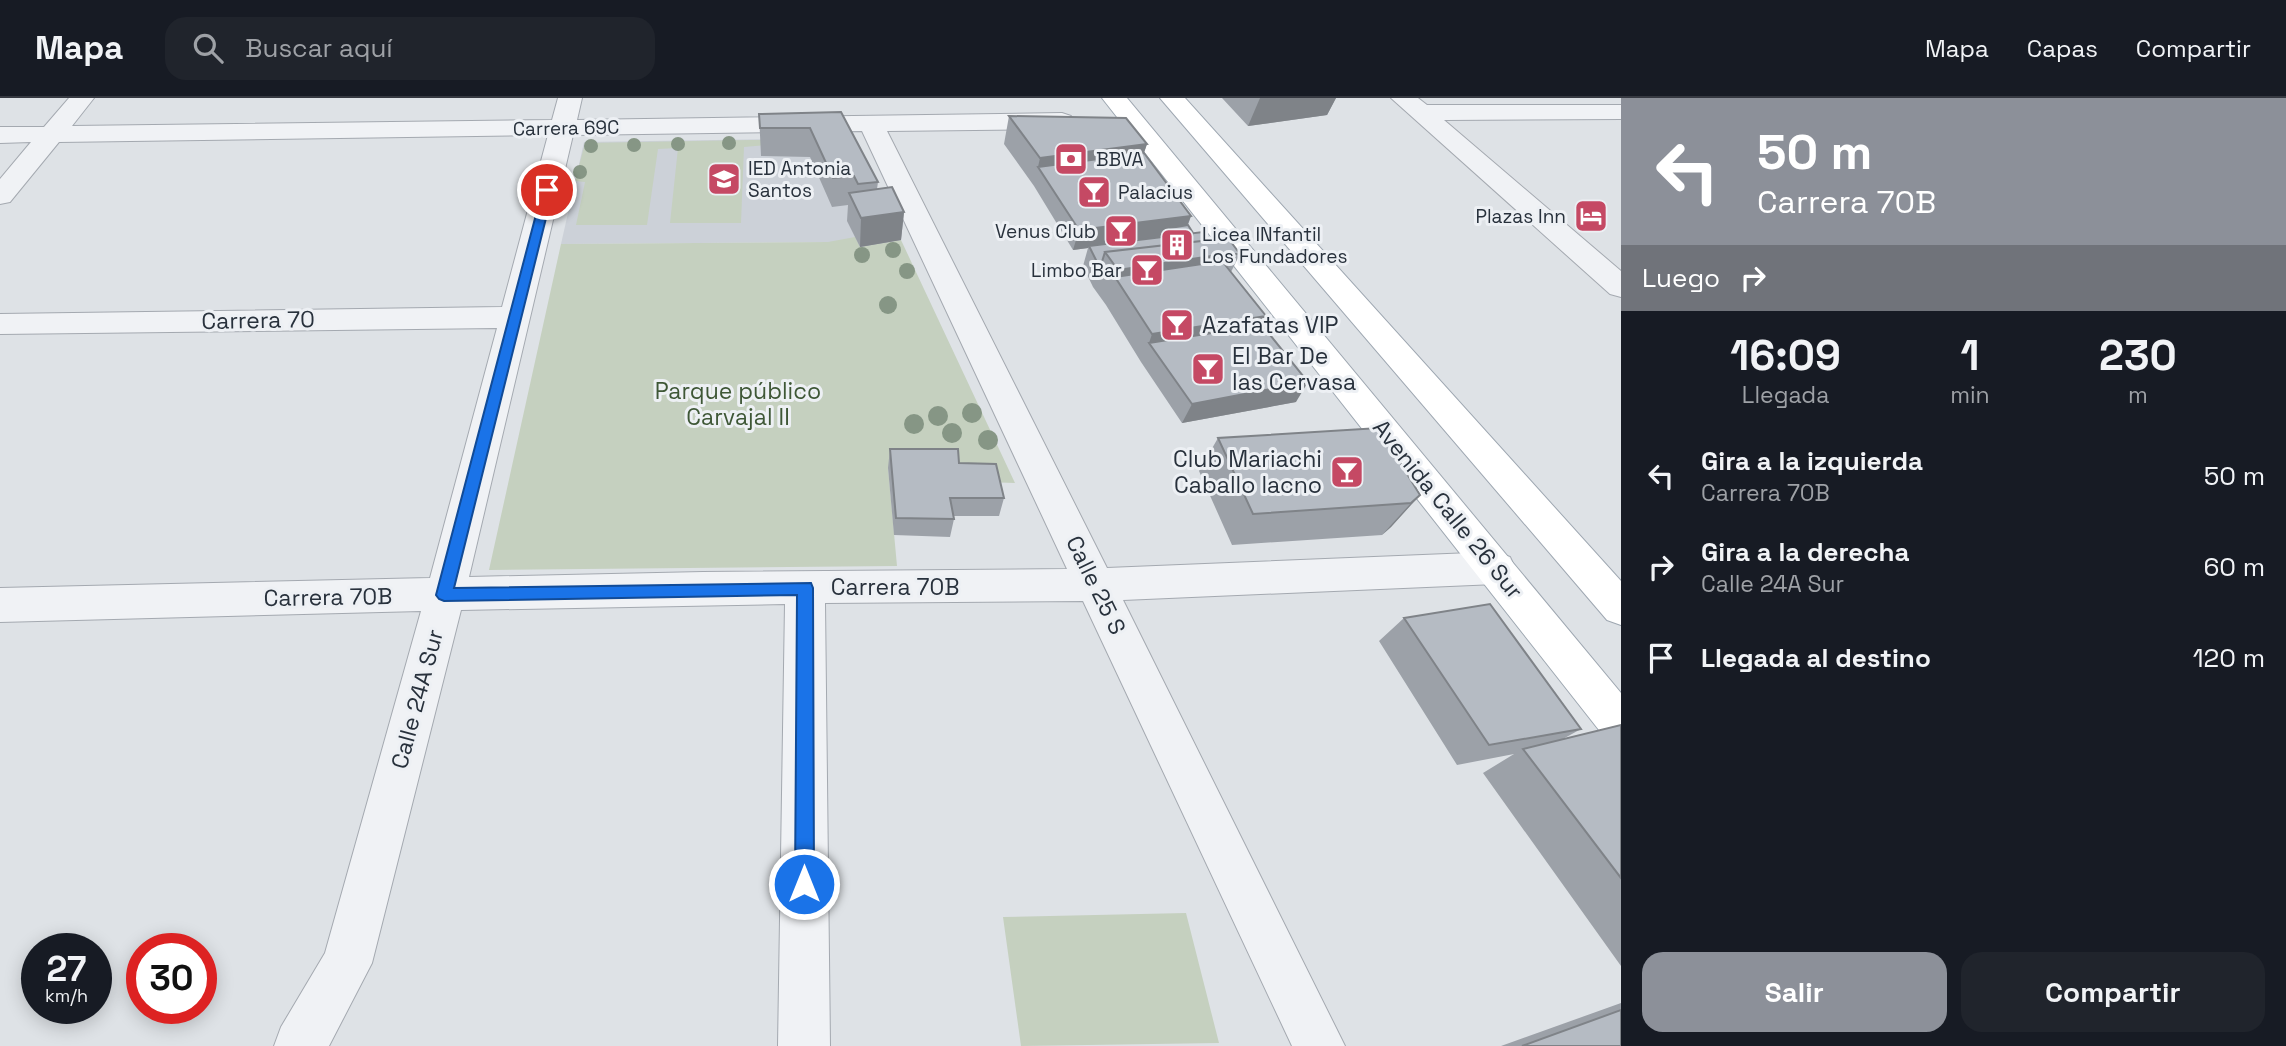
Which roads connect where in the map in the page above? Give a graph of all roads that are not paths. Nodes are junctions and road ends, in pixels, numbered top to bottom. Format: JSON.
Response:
{"nodes":[{"id":1,"x":82,"y":98,"type":"edge"},
{"id":2,"x":1172,"y":98,"type":"edge"},
{"id":3,"x":1411,"y":105,"type":"edge"},
{"id":4,"x":1123,"y":109,"type":"edge"},
{"id":5,"x":1621,"y":112,"type":"edge"},
{"id":6,"x":567,"y":113,"type":"edge"},
{"id":7,"x":872,"y":124,"type":"junction"},
{"id":8,"x":52,"y":134,"type":"junction"},
{"id":9,"x":0,"y":135,"type":"edge"},
{"id":10,"x":0,"y":196,"type":"edge"},
{"id":11,"x":1620,"y":284,"type":"edge"},
{"id":12,"x":515,"y":317,"type":"junction"},
{"id":13,"x":0,"y":324,"type":"edge"},
{"id":14,"x":1496,"y":568,"type":"junction"},
{"id":15,"x":1096,"y":585,"type":"junction"},
{"id":16,"x":805,"y":588,"type":"junction"},
{"id":17,"x":444,"y":595,"type":"junction"},
{"id":18,"x":1616,"y":595,"type":"edge"},
{"id":19,"x":0,"y":605,"type":"edge"},
{"id":20,"x":1621,"y":725,"type":"edge"},
{"id":21,"x":300,"y":1046,"type":"edge"},
{"id":22,"x":804,"y":1046,"type":"edge"},
{"id":23,"x":1319,"y":1046,"type":"edge"}],
"edges":[{"from":1,"to":8,"type":"street"},
{"from":2,"to":18,"type":"main road"},
{"from":3,"to":5,"type":"street"},
{"from":3,"to":11,"type":"street"},
{"from":4,"to":7,"type":"street","name":"Carrera 69C"},
{"from":4,"to":14,"type":"main road","name":"Avenida Calle 26 Sur"},
{"from":6,"to":7,"type":"street","name":"Carrera 69C"},
{"from":6,"to":8,"type":"street","name":"Carrera 69C"},
{"from":6,"to":12,"type":"street","name":"Calle 24A Sur"},
{"from":7,"to":15,"type":"street","name":"Calle 25 S"},
{"from":8,"to":9,"type":"street","name":"Carrera 69C"},
{"from":8,"to":10,"type":"street"},
{"from":12,"to":13,"type":"street","name":"Carrera 70"},
{"from":12,"to":17,"type":"street","name":"Calle 24A Sur"},
{"from":14,"to":15,"type":"street","name":"Carrera 70B"},
{"from":14,"to":20,"type":"main road","name":"Avenida Calle 26 Sur"},
{"from":15,"to":16,"type":"street","name":"Carrera 70B"},
{"from":15,"to":23,"type":"street","name":"Calle 25 S"},
{"from":16,"to":17,"type":"street","name":"Carrera 70B"},
{"from":16,"to":22,"type":"street"},
{"from":17,"to":19,"type":"street","name":"Carrera 70B"},
{"from":17,"to":21,"type":"street","name":"Calle 24A Sur"}]}
